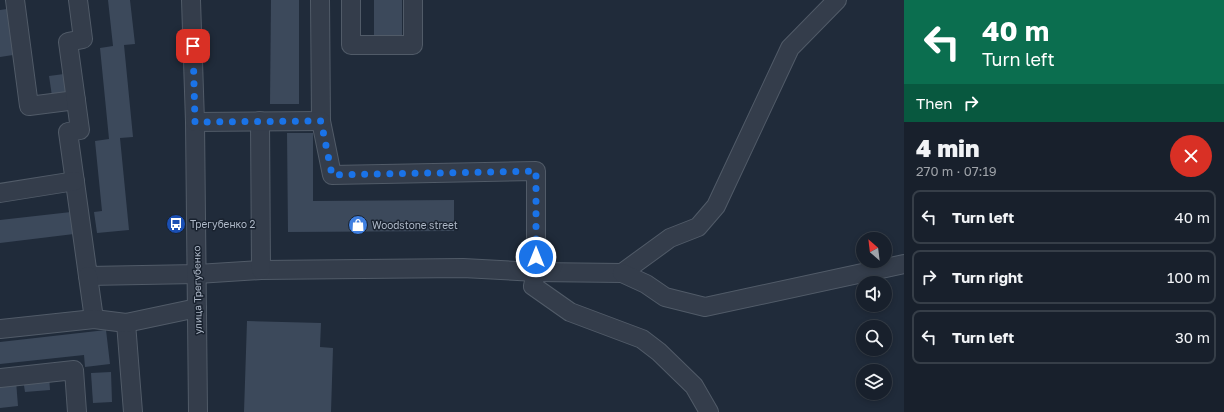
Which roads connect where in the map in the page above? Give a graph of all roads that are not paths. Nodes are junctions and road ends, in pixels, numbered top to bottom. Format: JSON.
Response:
{"nodes":[{"id":1,"x":15,"y":0,"type":"edge"},
{"id":2,"x":78,"y":0,"type":"edge"},
{"id":3,"x":191,"y":0,"type":"edge"},
{"id":4,"x":320,"y":0,"type":"edge"},
{"id":5,"x":351,"y":0,"type":"edge"},
{"id":6,"x":413,"y":0,"type":"edge"},
{"id":7,"x":837,"y":0,"type":"edge"},
{"id":8,"x":76,"y":100,"type":"junction"},
{"id":9,"x":260,"y":121,"type":"junction"},
{"id":10,"x":321,"y":121,"type":"junction"},
{"id":11,"x":195,"y":122,"type":"junction"},
{"id":12,"x":75,"y":182,"type":"junction"},
{"id":13,"x":0,"y":193,"type":"edge"},
{"id":14,"x":904,"y":264,"type":"edge"},
{"id":15,"x":261,"y":270,"type":"junction"},
{"id":16,"x":536,"y":272,"type":"junction"},
{"id":17,"x":622,"y":273,"type":"junction"},
{"id":18,"x":197,"y":274,"type":"junction"},
{"id":19,"x":88,"y":276,"type":"junction"},
{"id":20,"x":198,"y":308,"type":"junction"},
{"id":21,"x":94,"y":320,"type":"junction"},
{"id":22,"x":126,"y":323,"type":"junction"},
{"id":23,"x":0,"y":329,"type":"edge"},
{"id":24,"x":0,"y":378,"type":"edge"},
{"id":25,"x":78,"y":412,"type":"edge"},
{"id":26,"x":133,"y":412,"type":"edge"},
{"id":27,"x":198,"y":412,"type":"edge"},
{"id":28,"x":709,"y":412,"type":"edge"}],
"edges":[{"from":1,"to":8,"type":"street"},
{"from":2,"to":8,"type":"street"},
{"from":3,"to":11,"type":"street","name":"улица Трегубенко"},
{"from":4,"to":10,"type":"street"},
{"from":5,"to":6,"type":"street"},
{"from":7,"to":17,"type":"street"},
{"from":8,"to":12,"type":"street"},
{"from":9,"to":10,"type":"street"},
{"from":9,"to":11,"type":"street"},
{"from":9,"to":15,"type":"street"},
{"from":10,"to":16,"type":"street"},
{"from":11,"to":18,"type":"street","name":"улица Трегубенко"},
{"from":12,"to":13,"type":"street"},
{"from":12,"to":19,"type":"street"},
{"from":14,"to":17,"type":"street"},
{"from":15,"to":16,"type":"street"},
{"from":15,"to":18,"type":"street"},
{"from":16,"to":17,"type":"street"},
{"from":16,"to":28,"type":"street"},
{"from":18,"to":19,"type":"street"},
{"from":18,"to":20,"type":"street","name":"улица Трегубенко"},
{"from":19,"to":21,"type":"street"},
{"from":20,"to":22,"type":"street"},
{"from":20,"to":27,"type":"street","name":"улица Трегубенко"},
{"from":21,"to":22,"type":"street"},
{"from":21,"to":23,"type":"street"},
{"from":22,"to":26,"type":"street"},
{"from":24,"to":25,"type":"street"}]}
